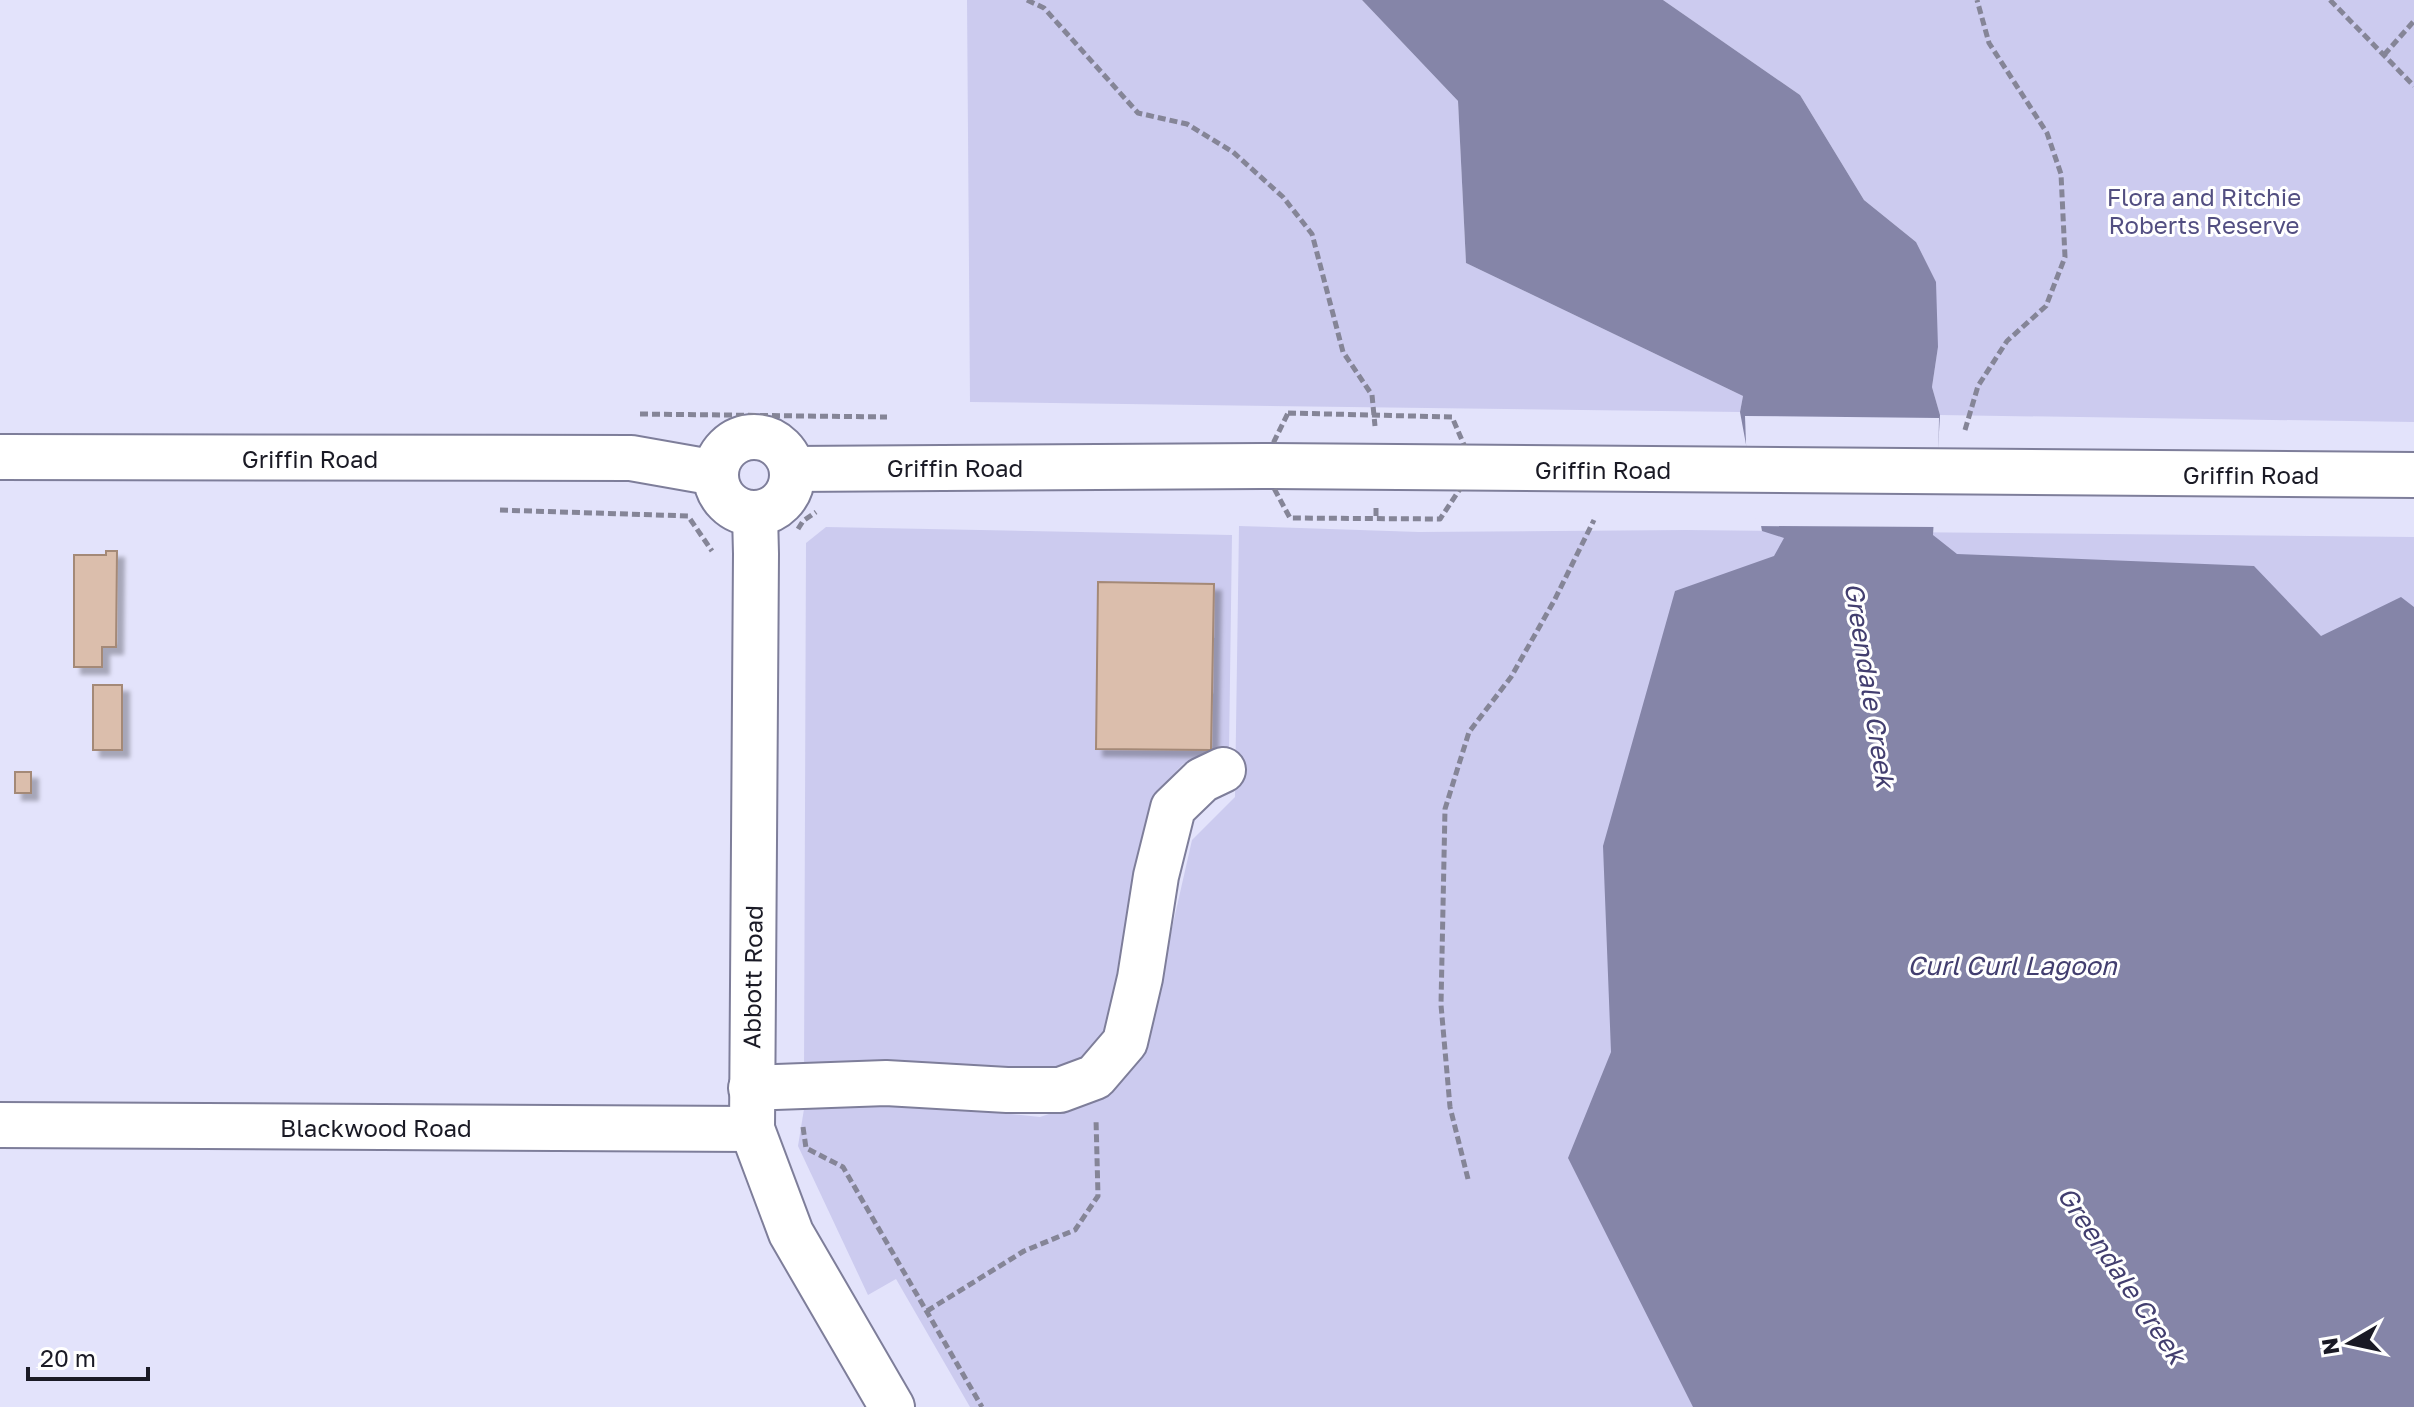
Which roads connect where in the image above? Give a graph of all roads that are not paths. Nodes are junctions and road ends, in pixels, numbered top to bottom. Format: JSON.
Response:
{"nodes":[{"id":1,"x":0,"y":457,"type":"edge"},
{"id":2,"x":792,"y":469,"type":"junction"},
{"id":3,"x":716,"y":473,"type":"junction"},
{"id":4,"x":2414,"y":475,"type":"edge"},
{"id":5,"x":755,"y":514,"type":"junction"},
{"id":6,"x":1223,"y":770,"type":"dead end"},
{"id":7,"x":752,"y":1108,"type":"junction"},
{"id":8,"x":0,"y":1125,"type":"edge"},
{"id":9,"x":892,"y":1407,"type":"edge"}],
"edges":[{"from":1,"to":3,"type":"main road","name":"Griffin Road"},
{"from":2,"to":3,"type":"main road"},
{"from":2,"to":4,"type":"main road","name":"Griffin Road"},
{"from":2,"to":5,"type":"main road"},
{"from":3,"to":5,"type":"main road"},
{"from":5,"to":7,"type":"main road","name":"Abbott Road"},
{"from":6,"to":7,"type":"main road","name":"Blackwood Road"},
{"from":7,"to":8,"type":"main road","name":"Blackwood Road"},
{"from":7,"to":9,"type":"main road","name":"Abbott Road"}]}
